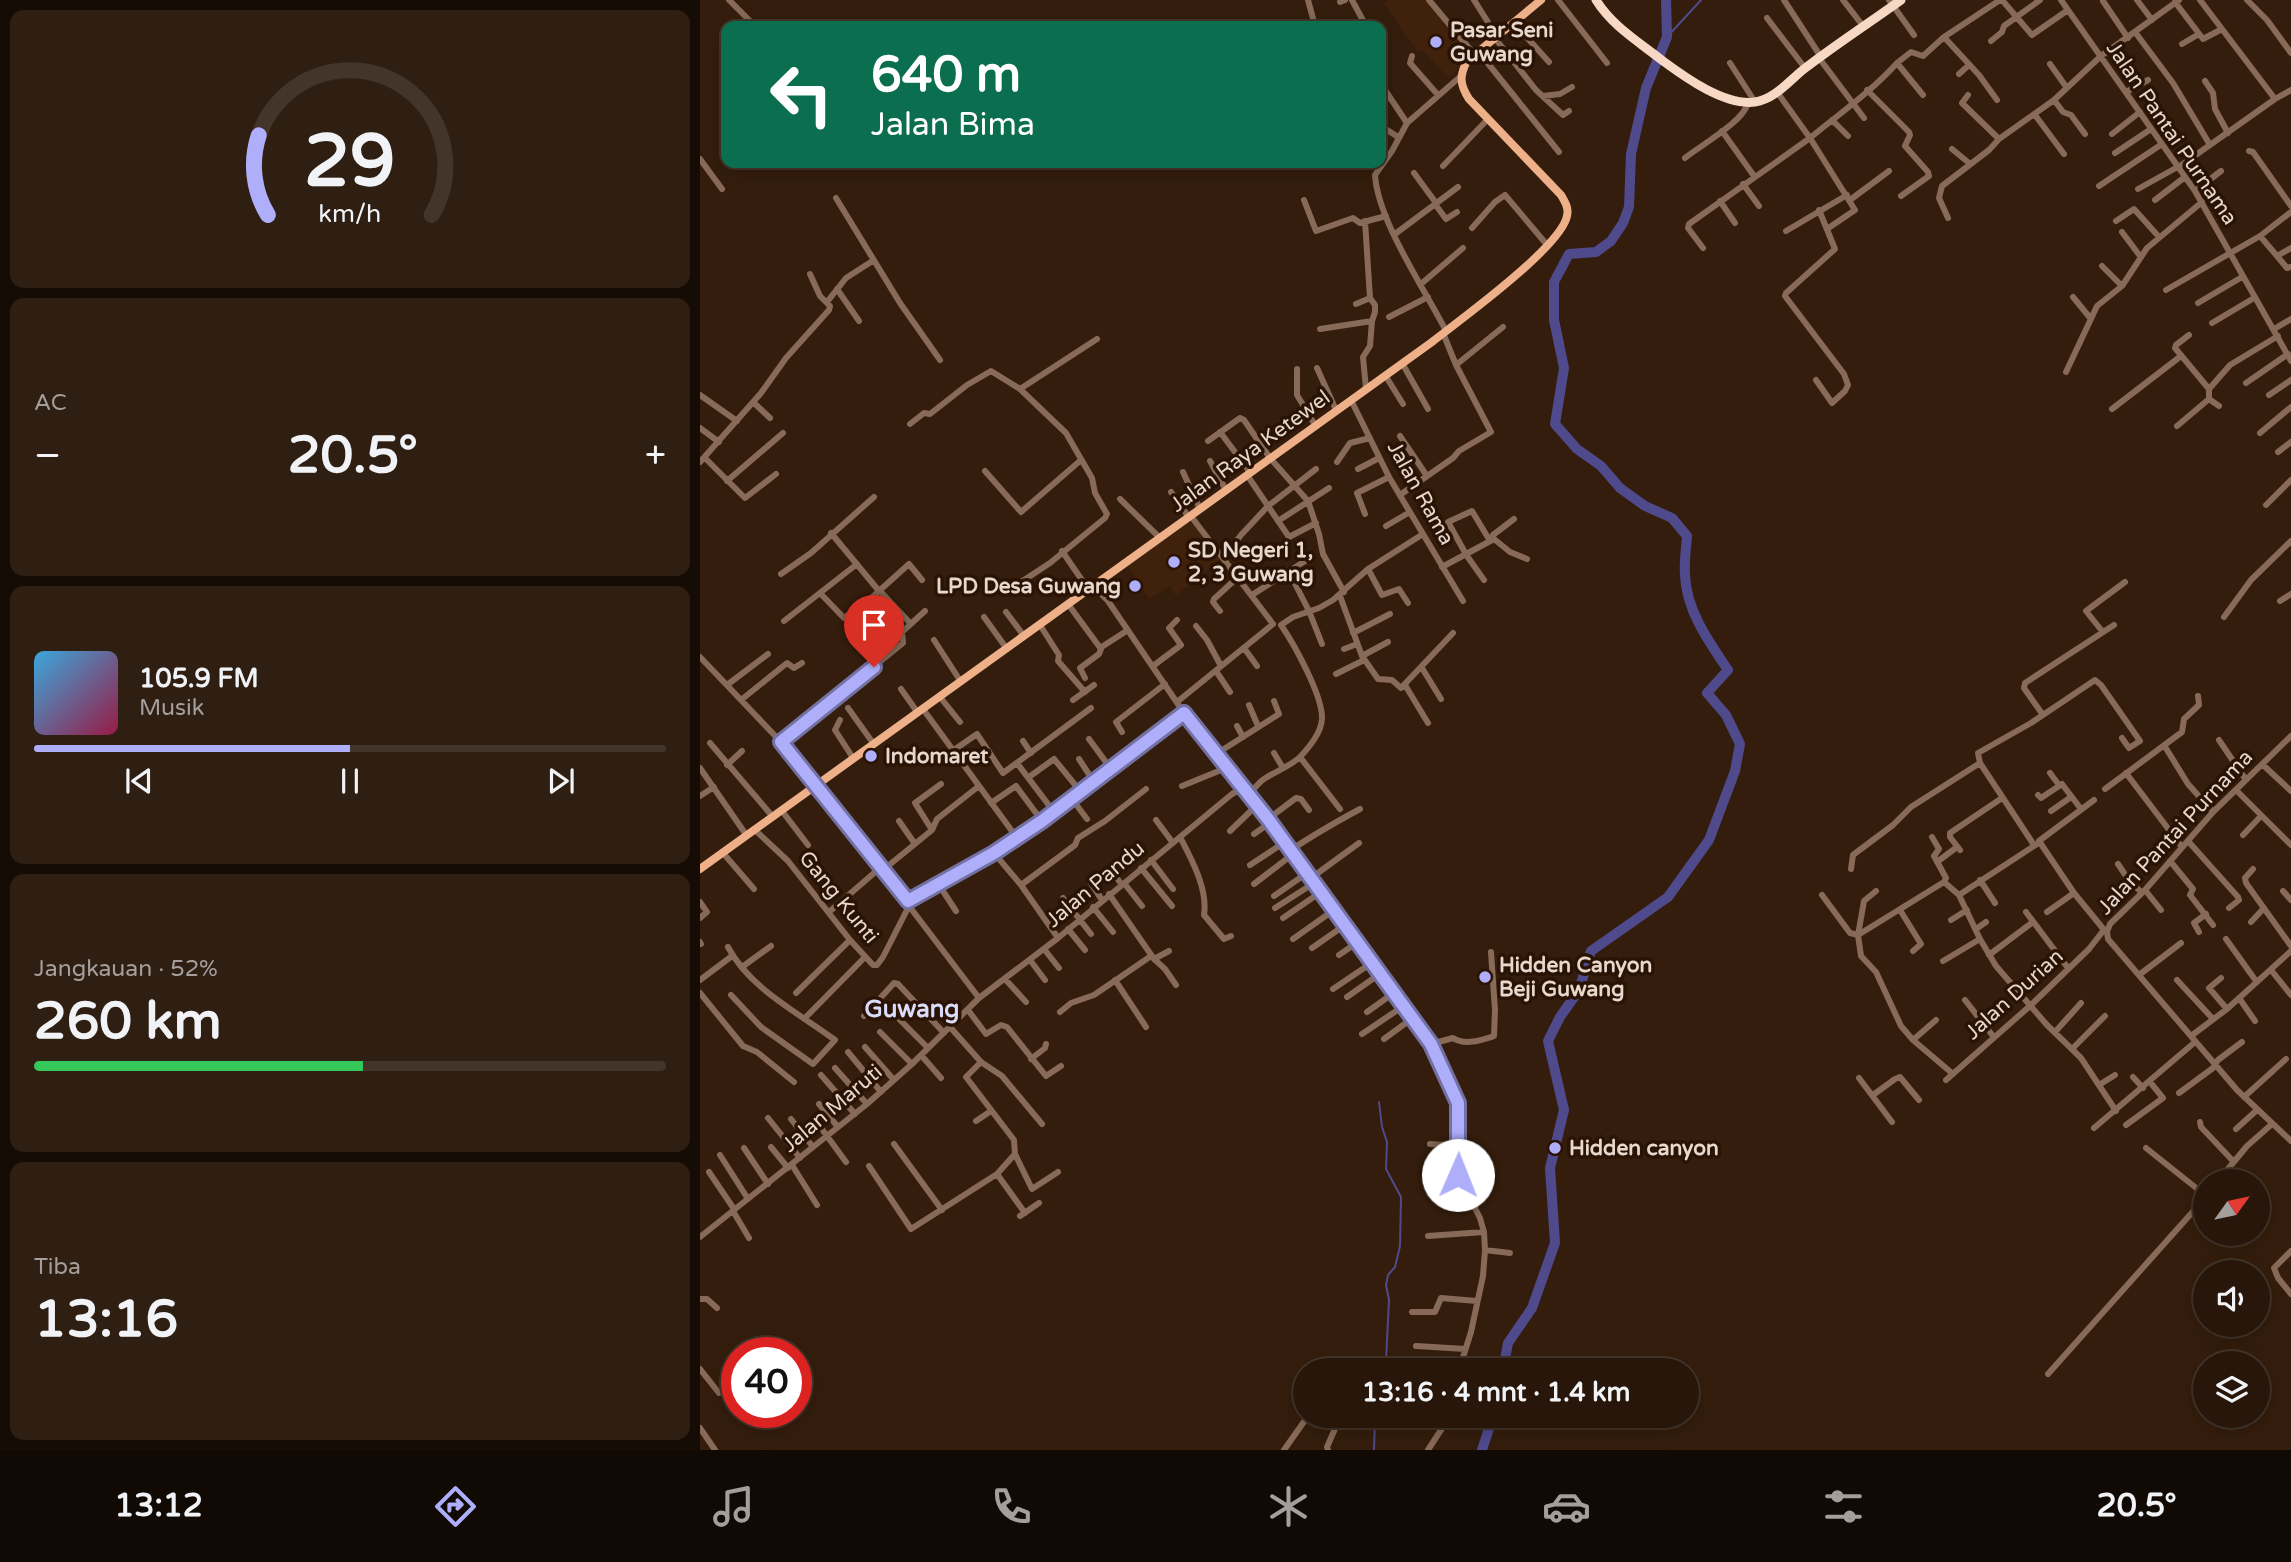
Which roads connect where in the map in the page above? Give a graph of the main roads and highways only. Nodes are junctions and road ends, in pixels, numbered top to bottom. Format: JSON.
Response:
{"nodes":[{"id":1,"x":1541,"y":0,"type":"edge"},
{"id":2,"x":1596,"y":0,"type":"edge"},
{"id":3,"x":1894,"y":2,"type":"edge"},
{"id":4,"x":700,"y":869,"type":"edge"}],
"edges":[{"from":1,"to":4,"type":"main road","name":"Jalan Raya Ketewel"},
{"from":2,"to":3,"type":"highway"}]}
